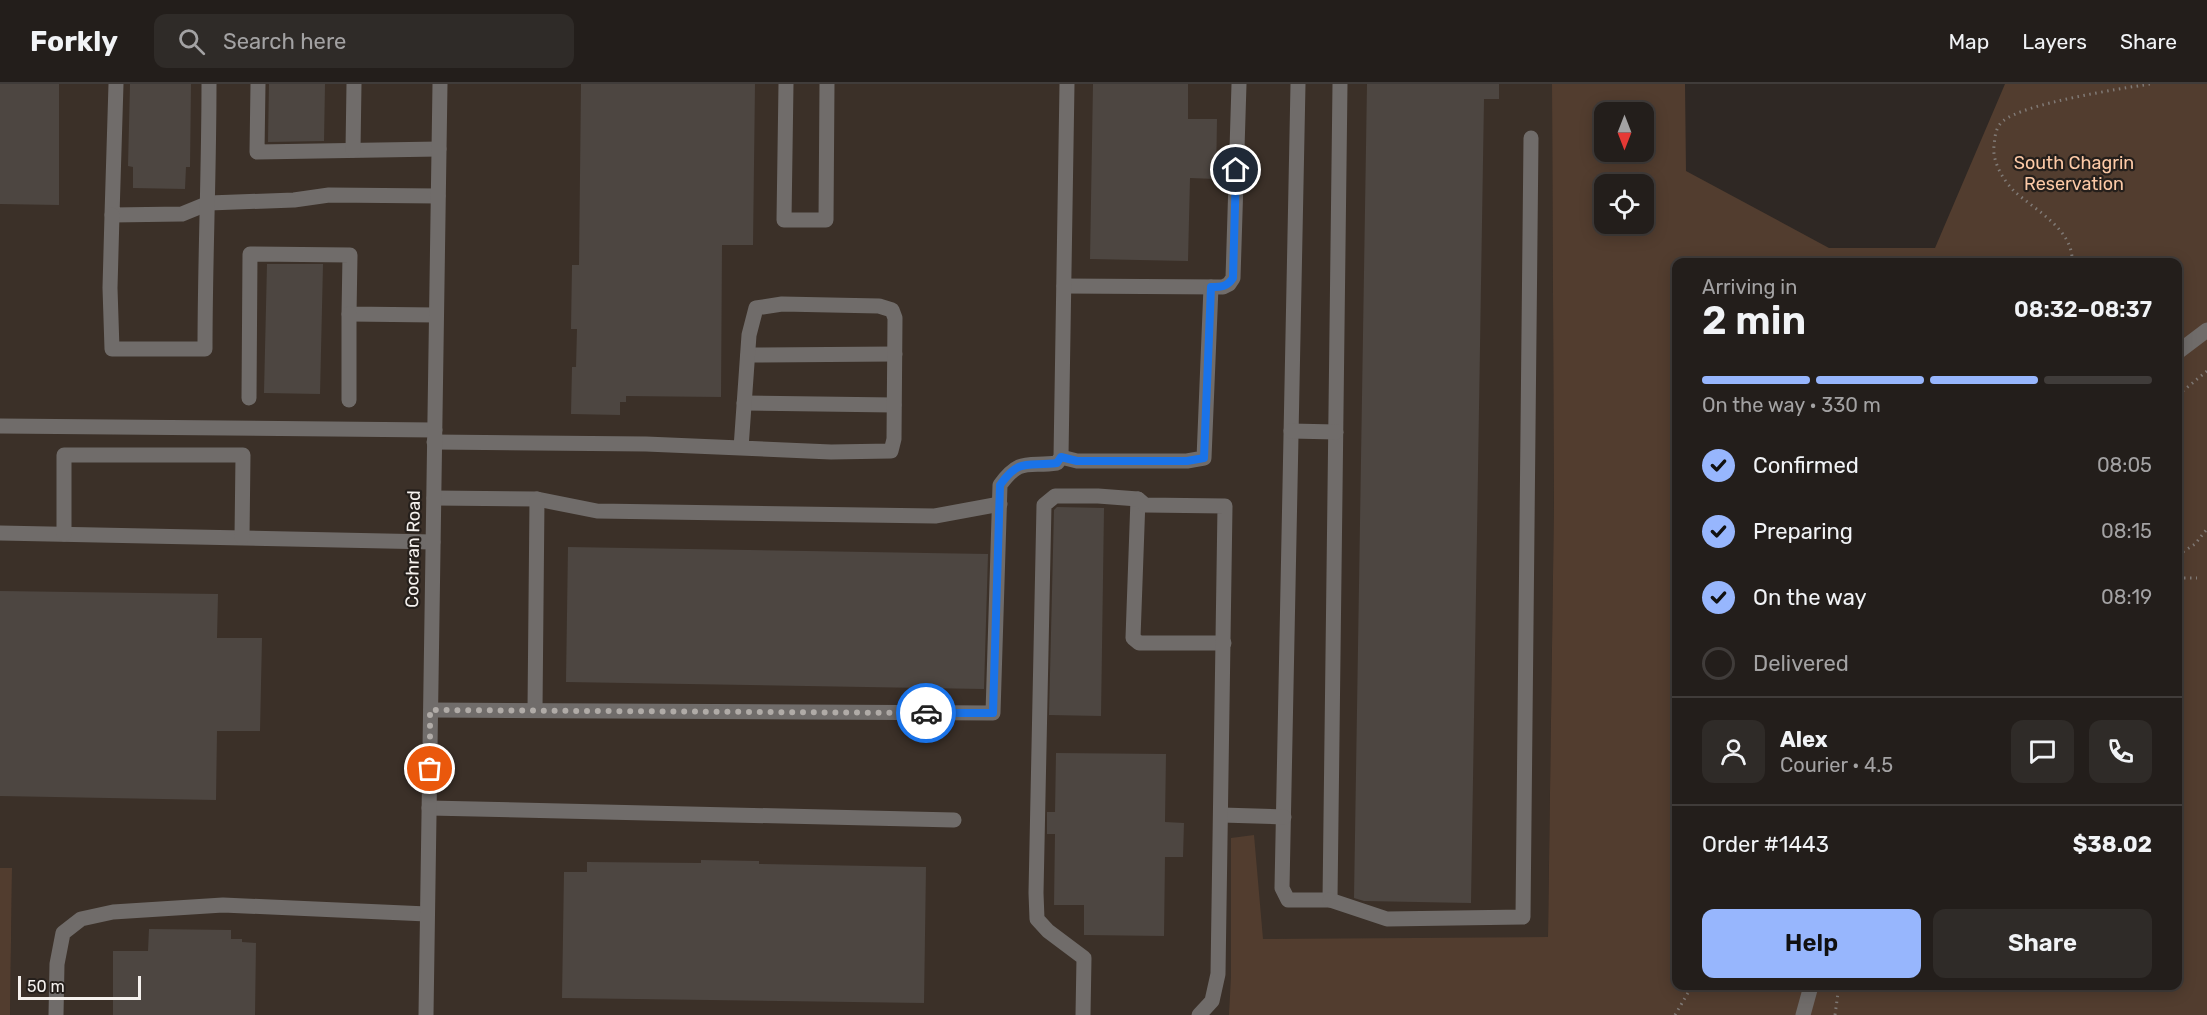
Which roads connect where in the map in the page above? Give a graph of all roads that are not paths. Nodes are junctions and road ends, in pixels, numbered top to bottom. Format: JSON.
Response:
{"nodes":[{"id":1,"x":116,"y":84,"type":"edge"},
{"id":2,"x":209,"y":84,"type":"edge"},
{"id":3,"x":258,"y":84,"type":"edge"},
{"id":4,"x":354,"y":84,"type":"edge"},
{"id":5,"x":440,"y":84,"type":"edge"},
{"id":6,"x":786,"y":84,"type":"edge"},
{"id":7,"x":827,"y":84,"type":"edge"},
{"id":8,"x":1067,"y":84,"type":"edge"},
{"id":9,"x":1239,"y":84,"type":"edge"},
{"id":10,"x":1298,"y":84,"type":"edge"},
{"id":11,"x":1340,"y":84,"type":"edge"},
{"id":12,"x":1531,"y":138,"type":"dead end"},
{"id":13,"x":439,"y":148,"type":"junction"},
{"id":14,"x":353,"y":150,"type":"junction"},
{"id":15,"x":438,"y":196,"type":"junction"},
{"id":16,"x":209,"y":203,"type":"junction"},
{"id":17,"x":112,"y":215,"type":"junction"},
{"id":18,"x":1064,"y":286,"type":"junction"},
{"id":19,"x":1211,"y":287,"type":"junction"},
{"id":20,"x":349,"y":314,"type":"junction"},
{"id":21,"x":436,"y":315,"type":"junction"},
{"id":22,"x":2207,"y":330,"type":"edge"},
{"id":23,"x":2182,"y":349,"type":"edge"},
{"id":24,"x":895,"y":354,"type":"junction"},
{"id":25,"x":748,"y":355,"type":"junction"},
{"id":26,"x":249,"y":398,"type":"dead end"},
{"id":27,"x":348,"y":400,"type":"dead end"},
{"id":28,"x":744,"y":403,"type":"junction"},
{"id":29,"x":894,"y":405,"type":"junction"},
{"id":30,"x":0,"y":426,"type":"edge"},
{"id":31,"x":1291,"y":431,"type":"junction"},
{"id":32,"x":1336,"y":432,"type":"junction"},
{"id":33,"x":435,"y":436,"type":"junction"},
{"id":34,"x":741,"y":448,"type":"junction"},
{"id":35,"x":1061,"y":457,"type":"junction"},
{"id":36,"x":434,"y":498,"type":"junction"},
{"id":37,"x":537,"y":499,"type":"junction"},
{"id":38,"x":1138,"y":499,"type":"junction"},
{"id":39,"x":1000,"y":504,"type":"junction"},
{"id":40,"x":0,"y":533,"type":"edge"},
{"id":41,"x":64,"y":534,"type":"junction"},
{"id":42,"x":243,"y":537,"type":"junction"},
{"id":43,"x":433,"y":542,"type":"junction"},
{"id":44,"x":1224,"y":643,"type":"junction"},
{"id":45,"x":430,"y":710,"type":"junction"},
{"id":46,"x":534,"y":710,"type":"junction"},
{"id":47,"x":429,"y":808,"type":"junction"},
{"id":48,"x":1221,"y":816,"type":"junction"},
{"id":49,"x":1284,"y":817,"type":"junction"},
{"id":50,"x":954,"y":820,"type":"dead end"},
{"id":51,"x":1330,"y":900,"type":"junction"},
{"id":52,"x":428,"y":914,"type":"junction"},
{"id":53,"x":1810,"y":990,"type":"edge"},
{"id":54,"x":56,"y":1015,"type":"edge"},
{"id":55,"x":426,"y":1015,"type":"edge"},
{"id":56,"x":1083,"y":1015,"type":"edge"},
{"id":57,"x":1199,"y":1015,"type":"edge"},
{"id":58,"x":1803,"y":1015,"type":"edge"}],
"edges":[{"from":1,"to":17,"type":"street"},
{"from":2,"to":16,"type":"street"},
{"from":3,"to":14,"type":"street"},
{"from":4,"to":14,"type":"street"},
{"from":5,"to":13,"type":"street","name":"Cochran Road"},
{"from":6,"to":7,"type":"street"},
{"from":8,"to":18,"type":"street"},
{"from":9,"to":19,"type":"street"},
{"from":10,"to":31,"type":"street"},
{"from":11,"to":32,"type":"street"},
{"from":12,"to":51,"type":"street"},
{"from":13,"to":14,"type":"street"},
{"from":13,"to":15,"type":"street","name":"Cochran Road"},
{"from":15,"to":16,"type":"street"},
{"from":15,"to":21,"type":"street","name":"Cochran Road"},
{"from":16,"to":17,"type":"street"},
{"from":16,"to":17,"type":"street"},
{"from":18,"to":19,"type":"street"},
{"from":18,"to":35,"type":"street"},
{"from":19,"to":35,"type":"street"},
{"from":20,"to":21,"type":"street"},
{"from":20,"to":26,"type":"street"},
{"from":20,"to":27,"type":"street"},
{"from":21,"to":33,"type":"street","name":"Cochran Road"},
{"from":22,"to":23,"type":"street"},
{"from":24,"to":25,"type":"street"},
{"from":24,"to":25,"type":"street"},
{"from":24,"to":29,"type":"street"},
{"from":25,"to":28,"type":"street"},
{"from":28,"to":29,"type":"street"},
{"from":28,"to":34,"type":"street"},
{"from":29,"to":34,"type":"street"},
{"from":30,"to":33,"type":"street"},
{"from":31,"to":32,"type":"street"},
{"from":31,"to":49,"type":"street"},
{"from":32,"to":51,"type":"street"},
{"from":33,"to":34,"type":"street"},
{"from":33,"to":36,"type":"street","name":"Cochran Road"},
{"from":35,"to":39,"type":"street"},
{"from":36,"to":37,"type":"street"},
{"from":36,"to":43,"type":"street","name":"Cochran Road"},
{"from":37,"to":39,"type":"street"},
{"from":37,"to":46,"type":"street"},
{"from":38,"to":44,"type":"street"},
{"from":38,"to":44,"type":"street"},
{"from":38,"to":56,"type":"street"},
{"from":39,"to":46,"type":"street"},
{"from":40,"to":41,"type":"street"},
{"from":41,"to":42,"type":"street"},
{"from":41,"to":42,"type":"street"},
{"from":42,"to":43,"type":"street"},
{"from":43,"to":45,"type":"street","name":"Cochran Road"},
{"from":44,"to":48,"type":"street"},
{"from":45,"to":46,"type":"street"},
{"from":45,"to":47,"type":"street","name":"Cochran Road"},
{"from":47,"to":50,"type":"street"},
{"from":47,"to":52,"type":"street","name":"Cochran Road"},
{"from":48,"to":49,"type":"street"},
{"from":48,"to":57,"type":"street"},
{"from":49,"to":51,"type":"street"},
{"from":52,"to":54,"type":"street"},
{"from":52,"to":55,"type":"street","name":"Cochran Road"},
{"from":53,"to":58,"type":"street"}]}
